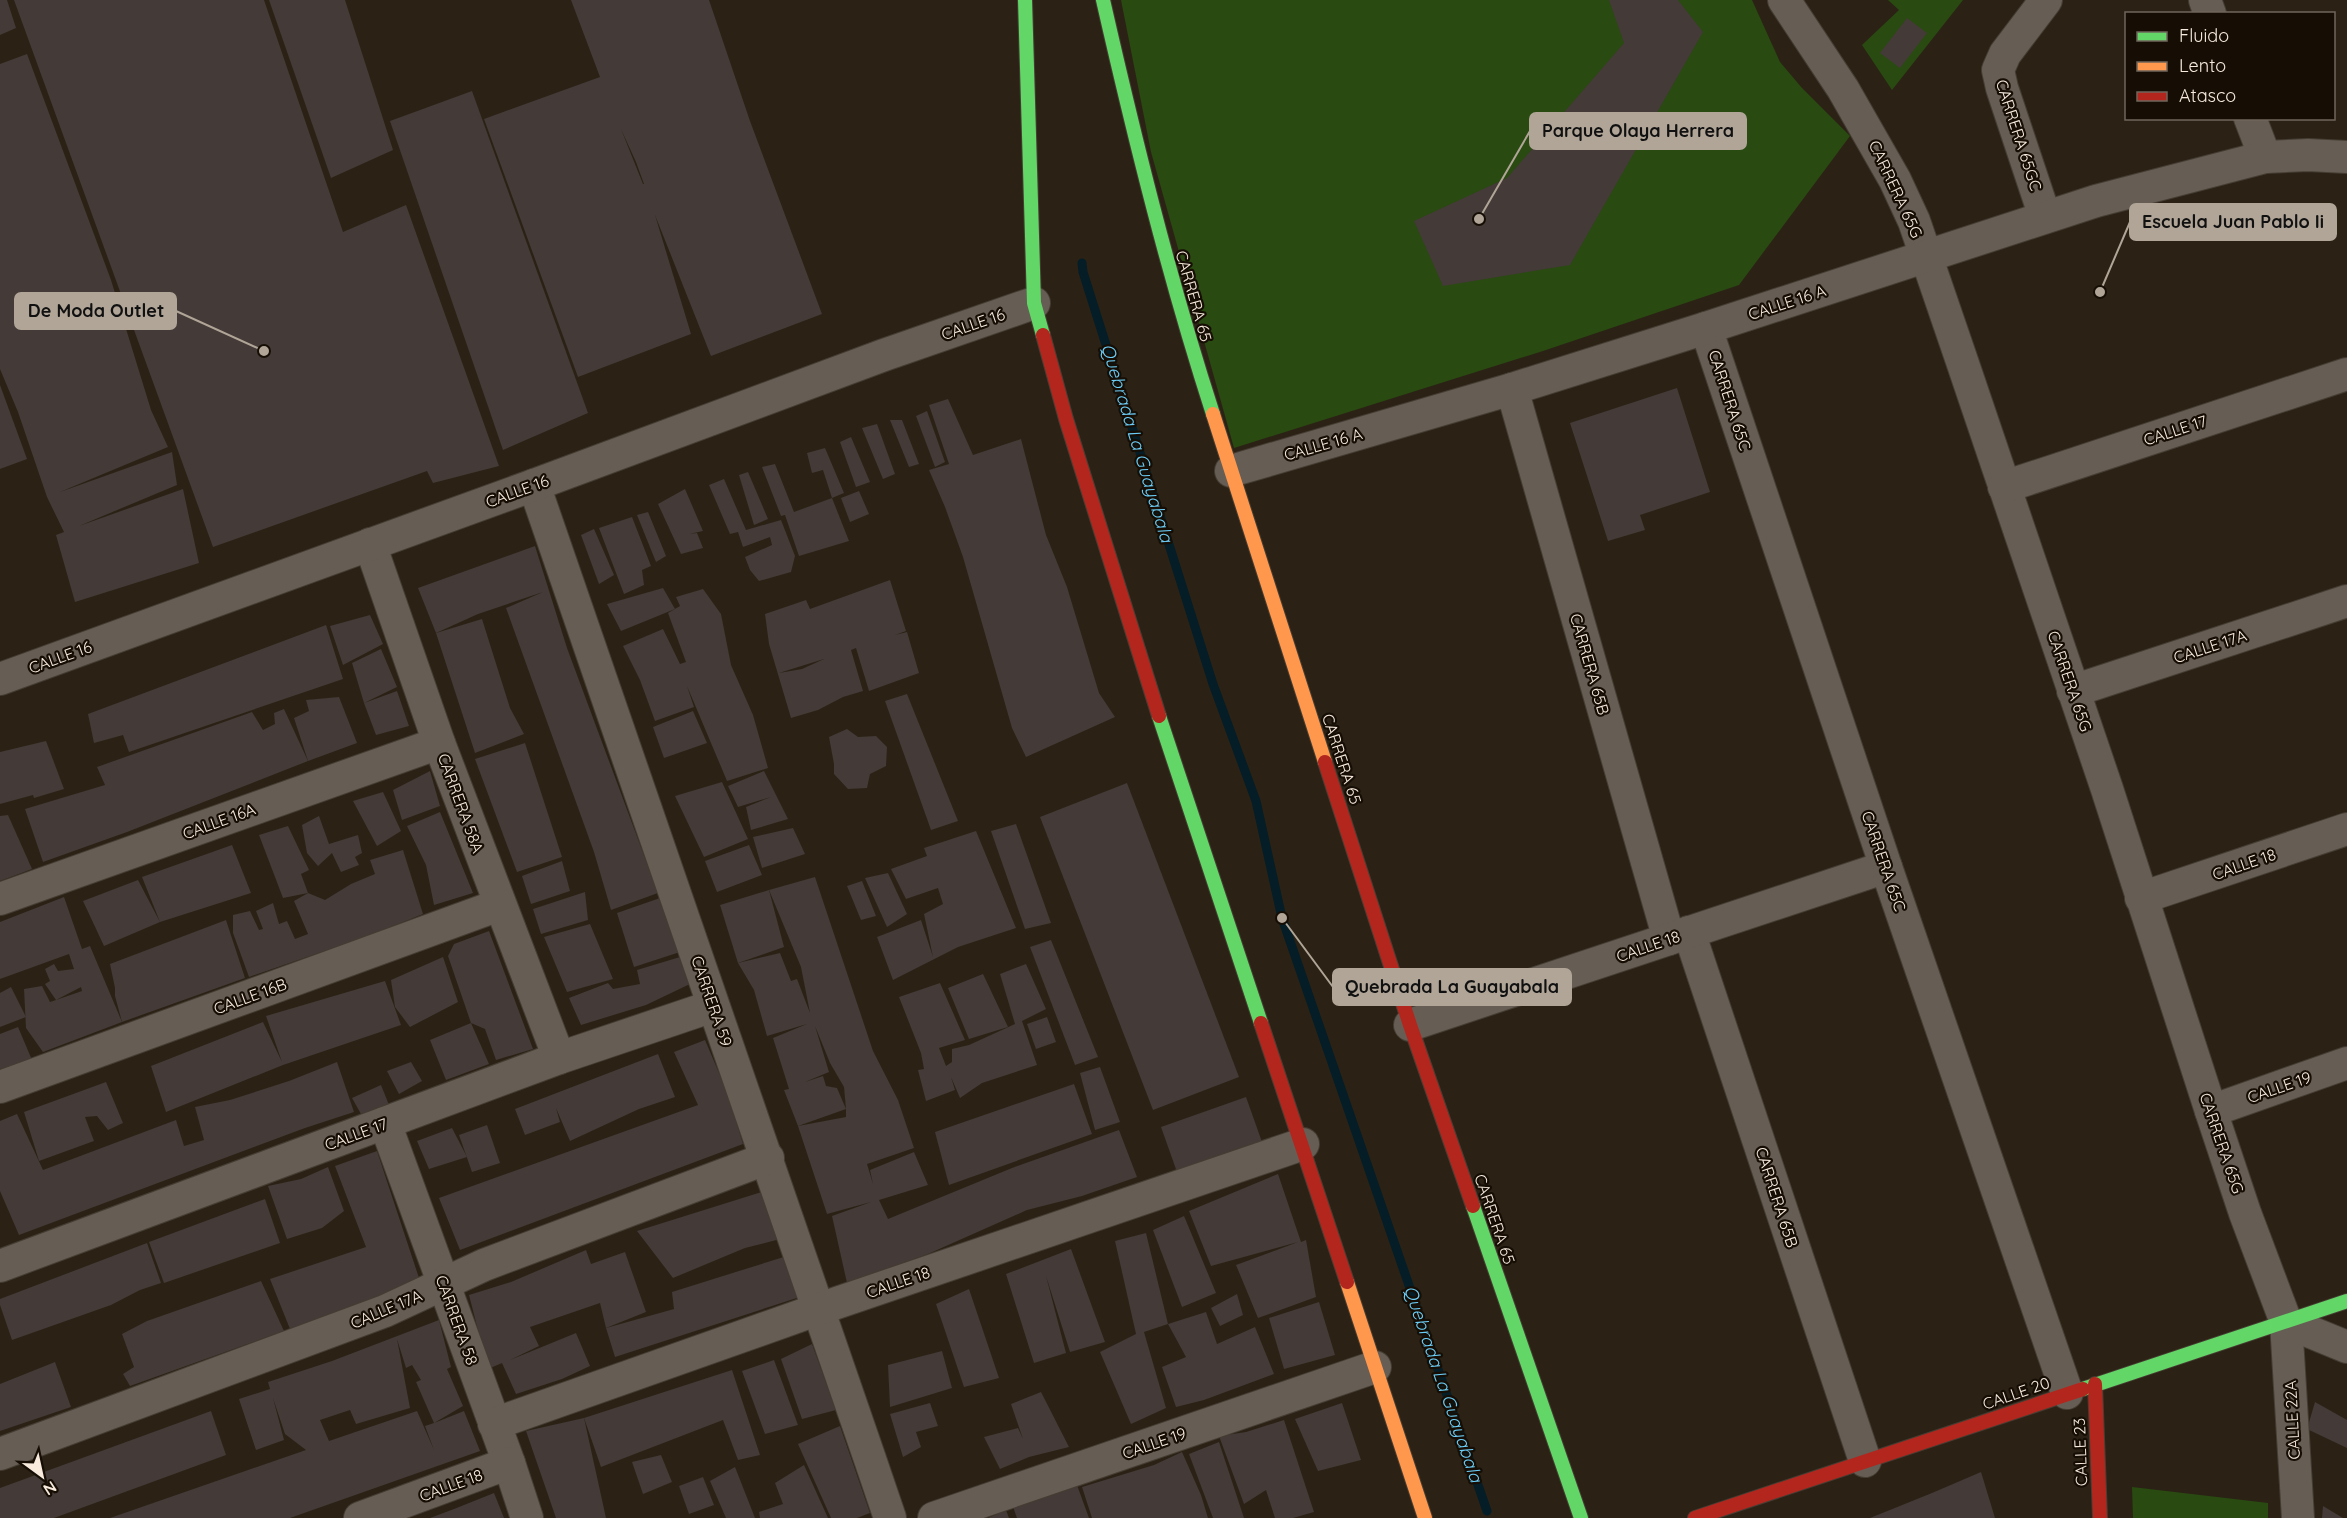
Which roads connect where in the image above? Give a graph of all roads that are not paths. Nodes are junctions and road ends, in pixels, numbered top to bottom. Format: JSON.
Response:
{"nodes":[{"id":1,"x":1025,"y":0,"type":"edge"},
{"id":2,"x":1103,"y":0,"type":"edge"},
{"id":3,"x":1784,"y":0,"type":"edge"},
{"id":4,"x":2046,"y":0,"type":"edge"},
{"id":5,"x":2251,"y":120,"type":"edge"},
{"id":6,"x":2347,"y":157,"type":"edge"},
{"id":7,"x":2265,"y":158,"type":"junction"},
{"id":8,"x":2045,"y":217,"type":"junction"},
{"id":9,"x":1926,"y":257,"type":"junction"},
{"id":10,"x":1034,"y":303,"type":"junction"},
{"id":11,"x":1706,"y":328,"type":"junction"},
{"id":12,"x":2347,"y":374,"type":"edge"},
{"id":13,"x":1512,"y":389,"type":"junction"},
{"id":14,"x":1231,"y":471,"type":"junction"},
{"id":15,"x":534,"y":485,"type":"junction"},
{"id":16,"x":2004,"y":487,"type":"junction"},
{"id":17,"x":370,"y":544,"type":"junction"},
{"id":18,"x":2347,"y":601,"type":"edge"},
{"id":19,"x":0,"y":679,"type":"edge"},
{"id":20,"x":2073,"y":691,"type":"junction"},
{"id":21,"x":439,"y":743,"type":"junction"},
{"id":22,"x":2347,"y":829,"type":"edge"},
{"id":23,"x":1886,"y":867,"type":"junction"},
{"id":24,"x":2141,"y":898,"type":"junction"},
{"id":25,"x":0,"y":899,"type":"edge"},
{"id":26,"x":499,"y":905,"type":"junction"},
{"id":27,"x":1679,"y":935,"type":"junction"},
{"id":28,"x":713,"y":1005,"type":"junction"},
{"id":29,"x":1410,"y":1025,"type":"junction"},
{"id":30,"x":559,"y":1058,"type":"junction"},
{"id":31,"x":2347,"y":1063,"type":"edge"},
{"id":32,"x":0,"y":1087,"type":"edge"},
{"id":33,"x":2211,"y":1111,"type":"junction"},
{"id":34,"x":385,"y":1123,"type":"junction"},
{"id":35,"x":1303,"y":1144,"type":"junction"},
{"id":36,"x":768,"y":1158,"type":"junction"},
{"id":37,"x":2,"y":1260,"type":"edge"},
{"id":38,"x":444,"y":1284,"type":"junction"},
{"id":39,"x":2347,"y":1301,"type":"edge"},
{"id":40,"x":819,"y":1309,"type":"junction"},
{"id":41,"x":2286,"y":1322,"type":"junction"},
{"id":42,"x":2347,"y":1347,"type":"edge"},
{"id":43,"x":1375,"y":1367,"type":"junction"},
{"id":44,"x":2081,"y":1388,"type":"junction"},
{"id":45,"x":494,"y":1424,"type":"junction"},
{"id":46,"x":0,"y":1454,"type":"edge"},
{"id":47,"x":1865,"y":1461,"type":"junction"},
{"id":48,"x":509,"y":1463,"type":"junction"},
{"id":49,"x":360,"y":1518,"type":"edge"},
{"id":50,"x":527,"y":1518,"type":"edge"},
{"id":51,"x":890,"y":1518,"type":"edge"},
{"id":52,"x":934,"y":1518,"type":"edge"},
{"id":53,"x":1425,"y":1518,"type":"edge"},
{"id":54,"x":1581,"y":1518,"type":"edge"},
{"id":55,"x":1695,"y":1518,"type":"edge"},
{"id":56,"x":2100,"y":1518,"type":"edge"},
{"id":57,"x":2298,"y":1518,"type":"edge"}],
"edges":[{"from":1,"to":10,"type":"main road"},
{"from":2,"to":14,"type":"main road","name":"CARRERA 65"},
{"from":3,"to":9,"type":"street","name":"CARRERA 65G"},
{"from":4,"to":8,"type":"street","name":"CARRERA 65GC"},
{"from":5,"to":7,"type":"street"},
{"from":6,"to":7,"type":"street","name":"CALLE 16 A"},
{"from":7,"to":8,"type":"street","name":"CALLE 16 A"},
{"from":8,"to":9,"type":"street","name":"CALLE 16 A"},
{"from":9,"to":11,"type":"street","name":"CALLE 16 A"},
{"from":9,"to":16,"type":"street","name":"CARRERA 65G"},
{"from":10,"to":15,"type":"street","name":"CALLE 16"},
{"from":10,"to":35,"type":"main road"},
{"from":11,"to":13,"type":"street","name":"CALLE 16 A"},
{"from":11,"to":23,"type":"street","name":"CARRERA 65C"},
{"from":12,"to":16,"type":"street","name":"CALLE 17"},
{"from":13,"to":14,"type":"street","name":"CALLE 16 A"},
{"from":13,"to":27,"type":"street","name":"CARRERA 65B"},
{"from":14,"to":29,"type":"main road","name":"CARRERA 65"},
{"from":15,"to":17,"type":"street","name":"CALLE 16"},
{"from":15,"to":28,"type":"street","name":"CARRERA 59"},
{"from":16,"to":20,"type":"street","name":"CARRERA 65G"},
{"from":17,"to":19,"type":"street","name":"CALLE 16"},
{"from":17,"to":21,"type":"street","name":"CARRERA 58A"},
{"from":18,"to":20,"type":"street","name":"CALLE 17A"},
{"from":20,"to":24,"type":"street","name":"CARRERA 65G"},
{"from":21,"to":25,"type":"street","name":"CALLE 16A"},
{"from":21,"to":26,"type":"street","name":"CARRERA 58A"},
{"from":22,"to":24,"type":"street","name":"CALLE 18"},
{"from":23,"to":27,"type":"street","name":"CALLE 18"},
{"from":23,"to":44,"type":"street","name":"CARRERA 65C"},
{"from":24,"to":33,"type":"street","name":"CARRERA 65G"},
{"from":26,"to":30,"type":"street","name":"CARRERA 58A"},
{"from":26,"to":32,"type":"street","name":"CALLE 16B"},
{"from":27,"to":29,"type":"street","name":"CALLE 18"},
{"from":27,"to":47,"type":"street","name":"CARRERA 65B"},
{"from":28,"to":30,"type":"street","name":"CALLE 17"},
{"from":28,"to":36,"type":"street","name":"CARRERA 59"},
{"from":29,"to":54,"type":"main road","name":"CARRERA 65"},
{"from":30,"to":34,"type":"street","name":"CALLE 17"},
{"from":31,"to":33,"type":"street","name":"CALLE 19"},
{"from":33,"to":41,"type":"street","name":"CARRERA 65G"},
{"from":34,"to":37,"type":"street","name":"CALLE 17"},
{"from":34,"to":38,"type":"street","name":"CARRERA 58"},
{"from":35,"to":40,"type":"street","name":"CALLE 18"},
{"from":35,"to":43,"type":"main road"},
{"from":36,"to":38,"type":"street","name":"CALLE 17A"},
{"from":36,"to":40,"type":"street","name":"CARRERA 59"},
{"from":38,"to":45,"type":"street","name":"CARRERA 58"},
{"from":38,"to":46,"type":"street","name":"CALLE 17A"},
{"from":39,"to":41,"type":"main road","name":"CALLE 20"},
{"from":40,"to":45,"type":"street","name":"CALLE 18"},
{"from":40,"to":51,"type":"street","name":"CARRERA 59"},
{"from":41,"to":42,"type":"street"},
{"from":41,"to":44,"type":"main road","name":"CALLE 20"},
{"from":41,"to":57,"type":"street","name":"CALLE 22A"},
{"from":43,"to":52,"type":"street","name":"CALLE 19"},
{"from":43,"to":53,"type":"main road"},
{"from":44,"to":47,"type":"main road","name":"CALLE 20"},
{"from":44,"to":56,"type":"main road","name":"CALLE 23"},
{"from":45,"to":48,"type":"street","name":"CARRERA 58"},
{"from":47,"to":55,"type":"main road","name":"CALLE 20"},
{"from":48,"to":49,"type":"street","name":"CALLE 18"},
{"from":48,"to":50,"type":"street","name":"CARRERA 58"}]}
